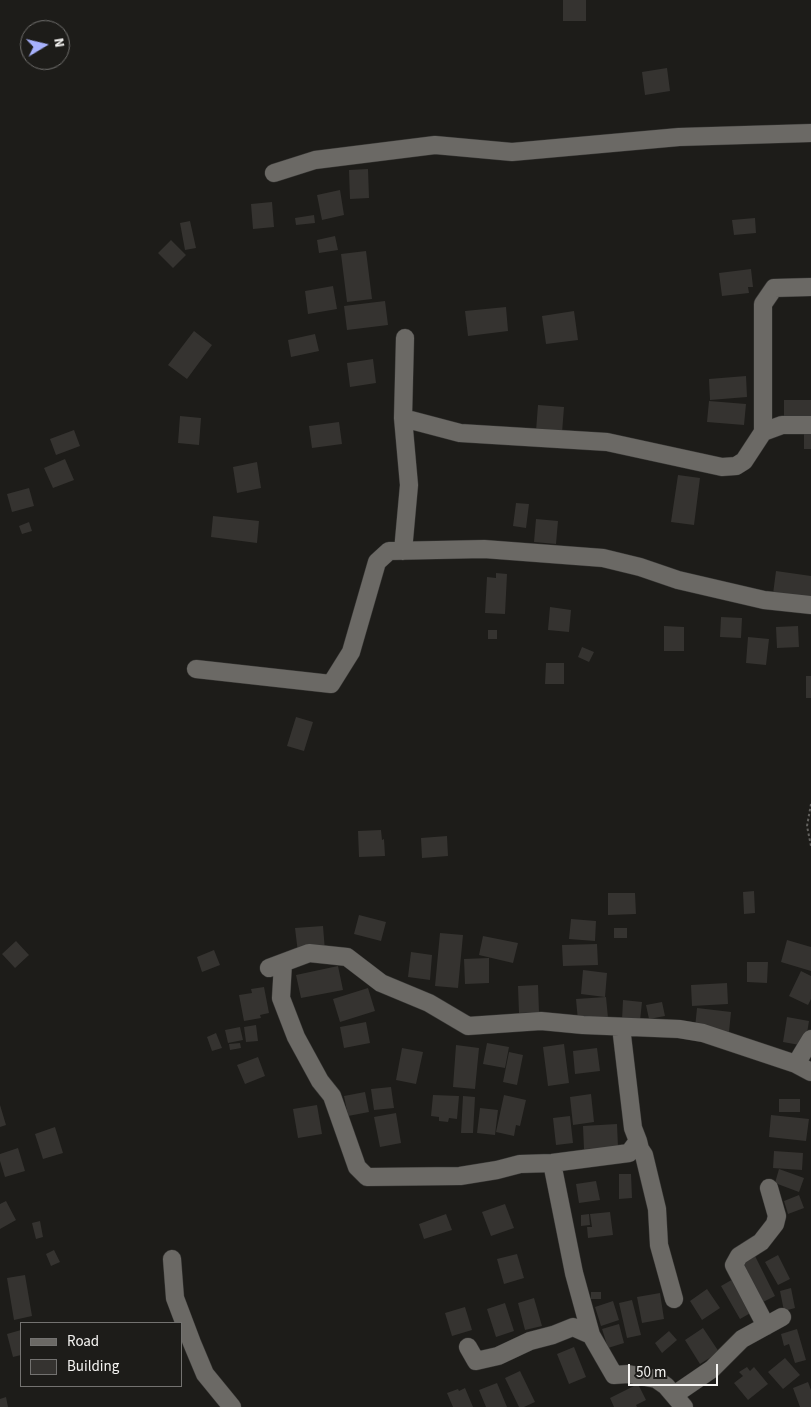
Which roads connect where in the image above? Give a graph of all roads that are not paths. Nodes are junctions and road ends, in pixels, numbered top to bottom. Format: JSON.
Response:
{"nodes":[{"id":1,"x":811,"y":133,"type":"edge"},
{"id":2,"x":274,"y":173,"type":"dead end"},
{"id":3,"x":811,"y":287,"type":"edge"},
{"id":4,"x":405,"y":338,"type":"dead end"},
{"id":5,"x":403,"y":418,"type":"junction"},
{"id":6,"x":811,"y":425,"type":"edge"},
{"id":7,"x":763,"y":432,"type":"junction"},
{"id":8,"x":403,"y":551,"type":"junction"},
{"id":9,"x":811,"y":605,"type":"edge"},
{"id":10,"x":196,"y":669,"type":"dead end"},
{"id":11,"x":621,"y":1027,"type":"junction"},
{"id":12,"x":811,"y":1040,"type":"edge"},
{"id":13,"x":804,"y":1068,"type":"edge"},
{"id":14,"x":638,"y":1141,"type":"junction"},
{"id":15,"x":552,"y":1163,"type":"junction"},
{"id":16,"x":769,"y":1188,"type":"dead end"},
{"id":17,"x":172,"y":1259,"type":"dead end"},
{"id":18,"x":674,"y":1299,"type":"dead end"},
{"id":19,"x":782,"y":1317,"type":"dead end"},
{"id":20,"x":766,"y":1326,"type":"junction"},
{"id":21,"x":591,"y":1335,"type":"junction"},
{"id":22,"x":468,"y":1347,"type":"dead end"},
{"id":23,"x":679,"y":1401,"type":"edge"},
{"id":24,"x":232,"y":1407,"type":"edge"}],
"edges":[{"from":1,"to":2,"type":"street"},
{"from":3,"to":7,"type":"street"},
{"from":4,"to":5,"type":"street"},
{"from":5,"to":7,"type":"street"},
{"from":5,"to":8,"type":"street"},
{"from":6,"to":7,"type":"street"},
{"from":8,"to":9,"type":"street"},
{"from":8,"to":10,"type":"street"},
{"from":11,"to":13,"type":"street"},
{"from":11,"to":14,"type":"street"},
{"from":11,"to":15,"type":"street"},
{"from":12,"to":13,"type":"street"},
{"from":14,"to":15,"type":"street"},
{"from":14,"to":18,"type":"street"},
{"from":15,"to":21,"type":"street"},
{"from":16,"to":20,"type":"street"},
{"from":17,"to":24,"type":"street"},
{"from":19,"to":20,"type":"street"},
{"from":20,"to":23,"type":"street"},
{"from":21,"to":22,"type":"street"},
{"from":21,"to":23,"type":"street"}]}
